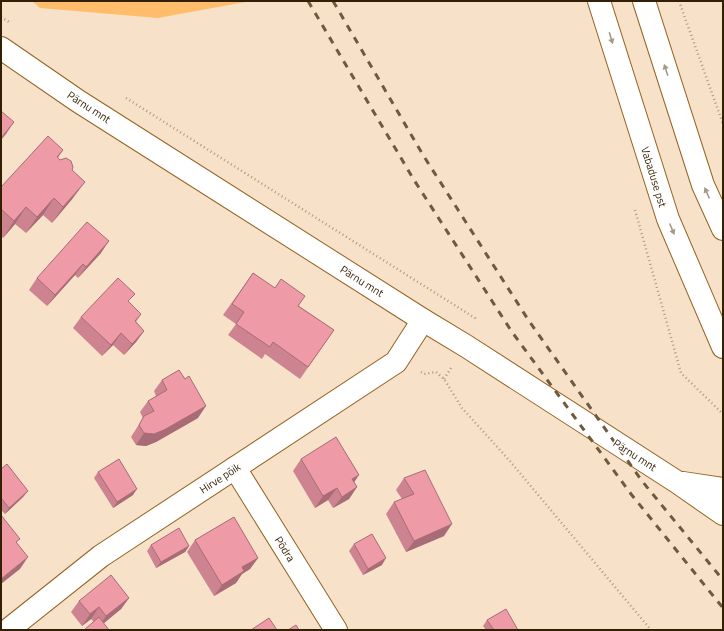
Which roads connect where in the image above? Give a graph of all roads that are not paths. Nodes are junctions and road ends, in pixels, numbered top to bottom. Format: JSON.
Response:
{"nodes":[{"id":1,"x":599,"y":1,"type":"edge"},
{"id":2,"x":644,"y":1,"type":"edge"},
{"id":3,"x":1,"y":48,"type":"edge"},
{"id":4,"x":723,"y":229,"type":"edge"},
{"id":5,"x":423,"y":320,"type":"junction"},
{"id":6,"x":723,"y":347,"type":"edge"},
{"id":7,"x":235,"y":468,"type":"junction"},
{"id":8,"x":677,"y":482,"type":"junction"},
{"id":9,"x":723,"y":489,"type":"edge"},
{"id":10,"x":723,"y":514,"type":"edge"},
{"id":11,"x":8,"y":630,"type":"edge"},
{"id":12,"x":336,"y":630,"type":"edge"}],
"edges":[{"from":1,"to":6,"type":"main road","name":"Vabaduse pst","one_way":true},
{"from":4,"to":2,"type":"main road","one_way":true},
{"from":3,"to":5,"type":"main road","name":"Pärnu mnt"},
{"from":5,"to":7,"type":"main road","name":"Hirve põik"},
{"from":5,"to":8,"type":"main road","name":"Pärnu mnt"},
{"from":7,"to":11,"type":"main road","name":"Hirve põik"},
{"from":7,"to":12,"type":"main road","name":"Põdra"},
{"from":8,"to":9,"type":"main road"},
{"from":8,"to":10,"type":"main road","name":"Pärnu mnt"}]}
